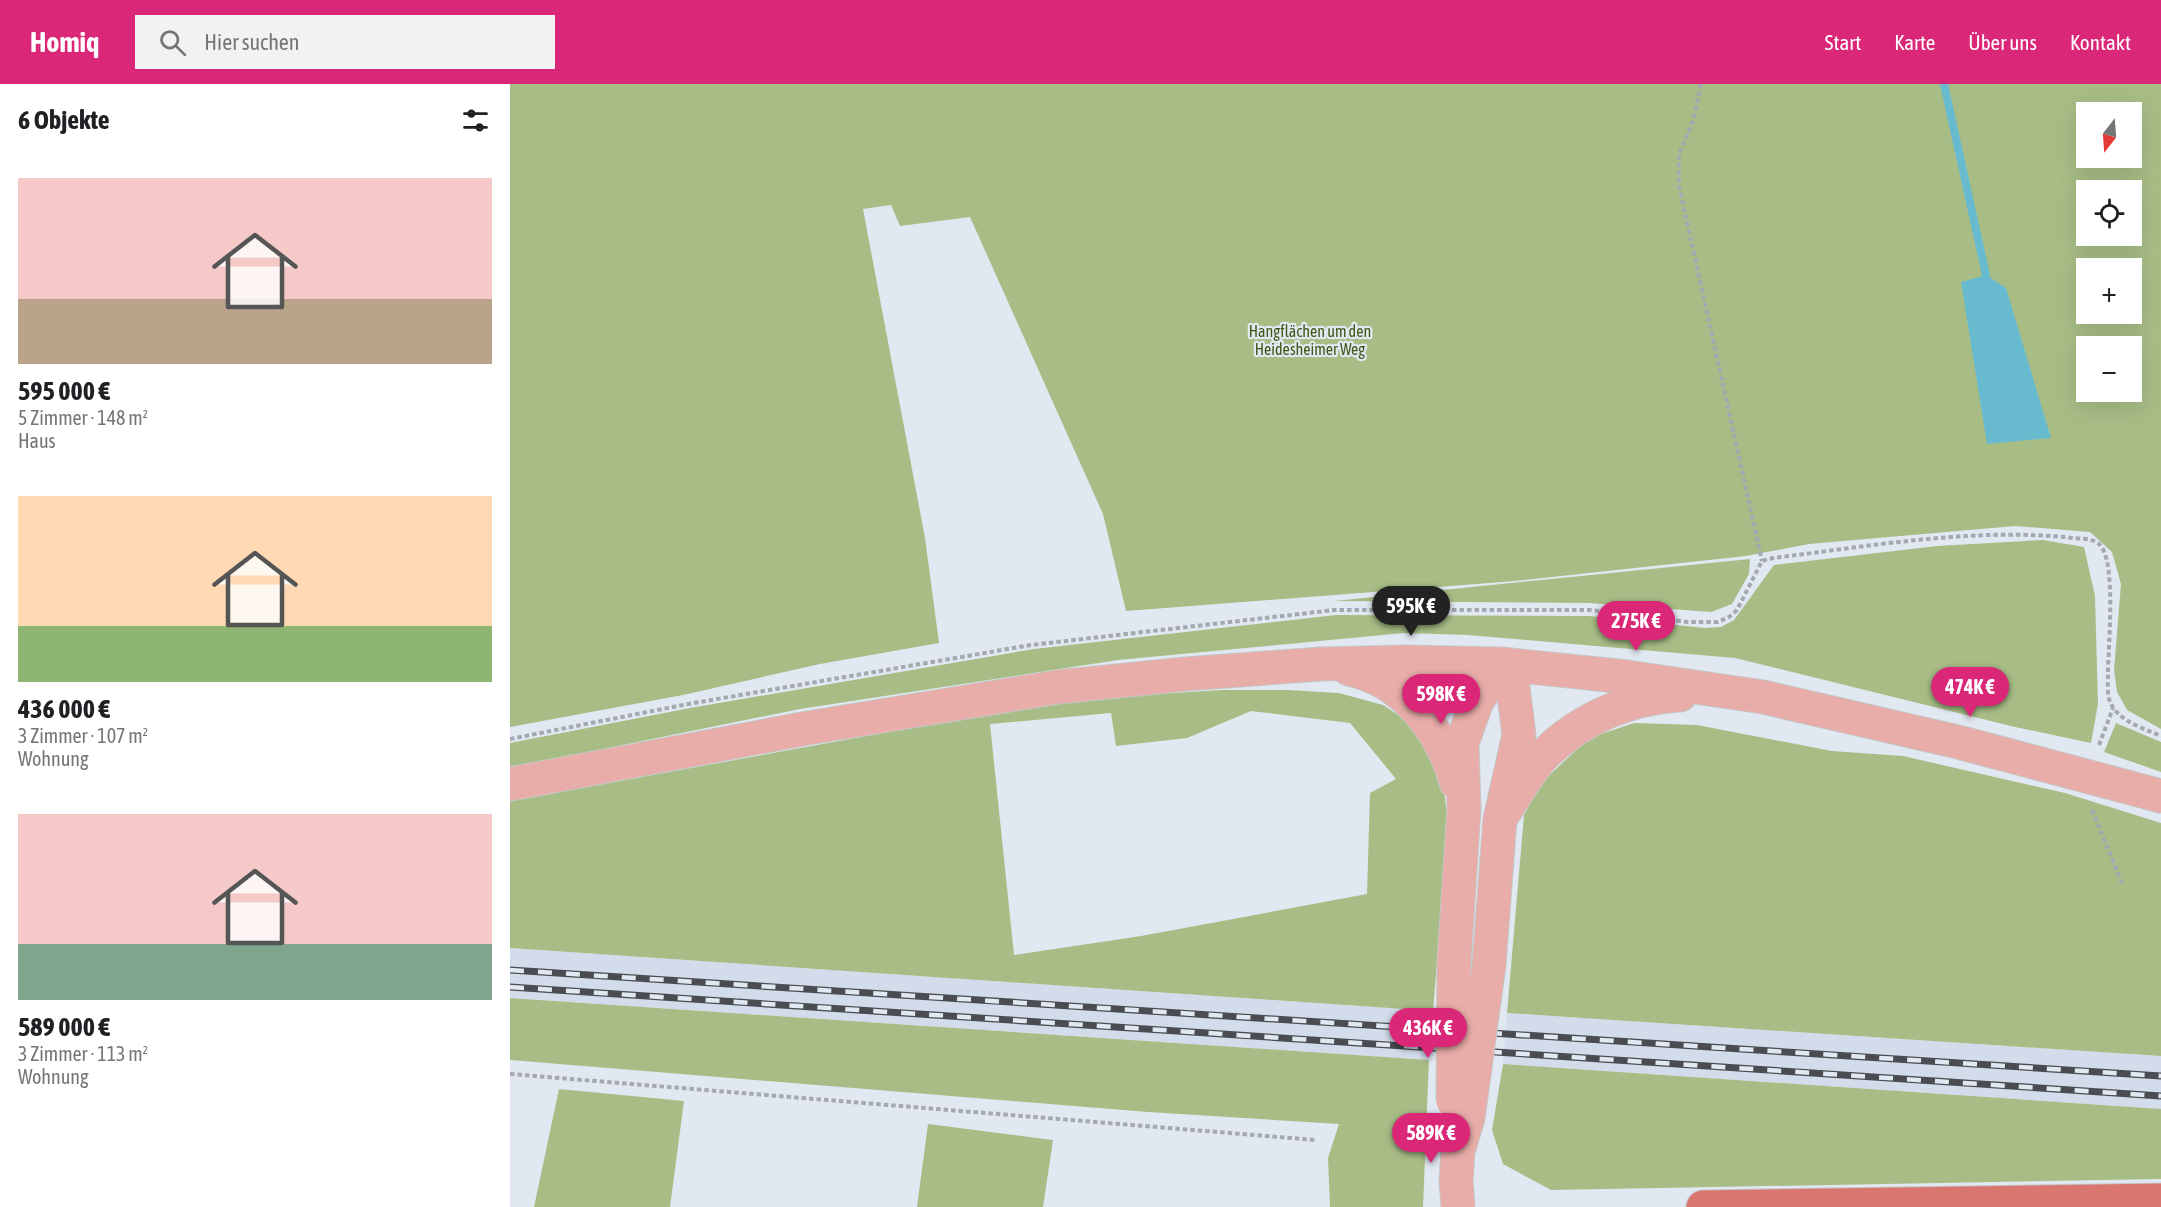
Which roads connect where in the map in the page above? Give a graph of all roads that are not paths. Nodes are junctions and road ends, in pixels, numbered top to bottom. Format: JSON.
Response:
{"nodes":[{"id":1,"x":1321,"y":664,"type":"junction"},
{"id":2,"x":1502,"y":664,"type":"junction"},
{"id":3,"x":1763,"y":697,"type":"junction"},
{"id":4,"x":510,"y":784,"type":"edge"},
{"id":5,"x":2161,"y":796,"type":"edge"},
{"id":6,"x":1464,"y":809,"type":"junction"},
{"id":7,"x":1500,"y":819,"type":"junction"},
{"id":8,"x":1458,"y":1151,"type":"junction"},
{"id":9,"x":2161,"y":1200,"type":"edge"},
{"id":10,"x":1458,"y":1207,"type":"edge"},
{"id":11,"x":1703,"y":1207,"type":"edge"}],
"edges":[{"from":1,"to":2,"type":"main road"},
{"from":1,"to":4,"type":"main road"},
{"from":1,"to":6,"type":"main road"},
{"from":2,"to":3,"type":"main road"},
{"from":2,"to":6,"type":"main road"},
{"from":2,"to":7,"type":"main road"},
{"from":3,"to":5,"type":"main road"},
{"from":3,"to":7,"type":"main road"},
{"from":6,"to":8,"type":"main road","bridge":true},
{"from":7,"to":8,"type":"main road","bridge":true},
{"from":8,"to":10,"type":"main road"},
{"from":9,"to":11,"type":"highway"}]}
